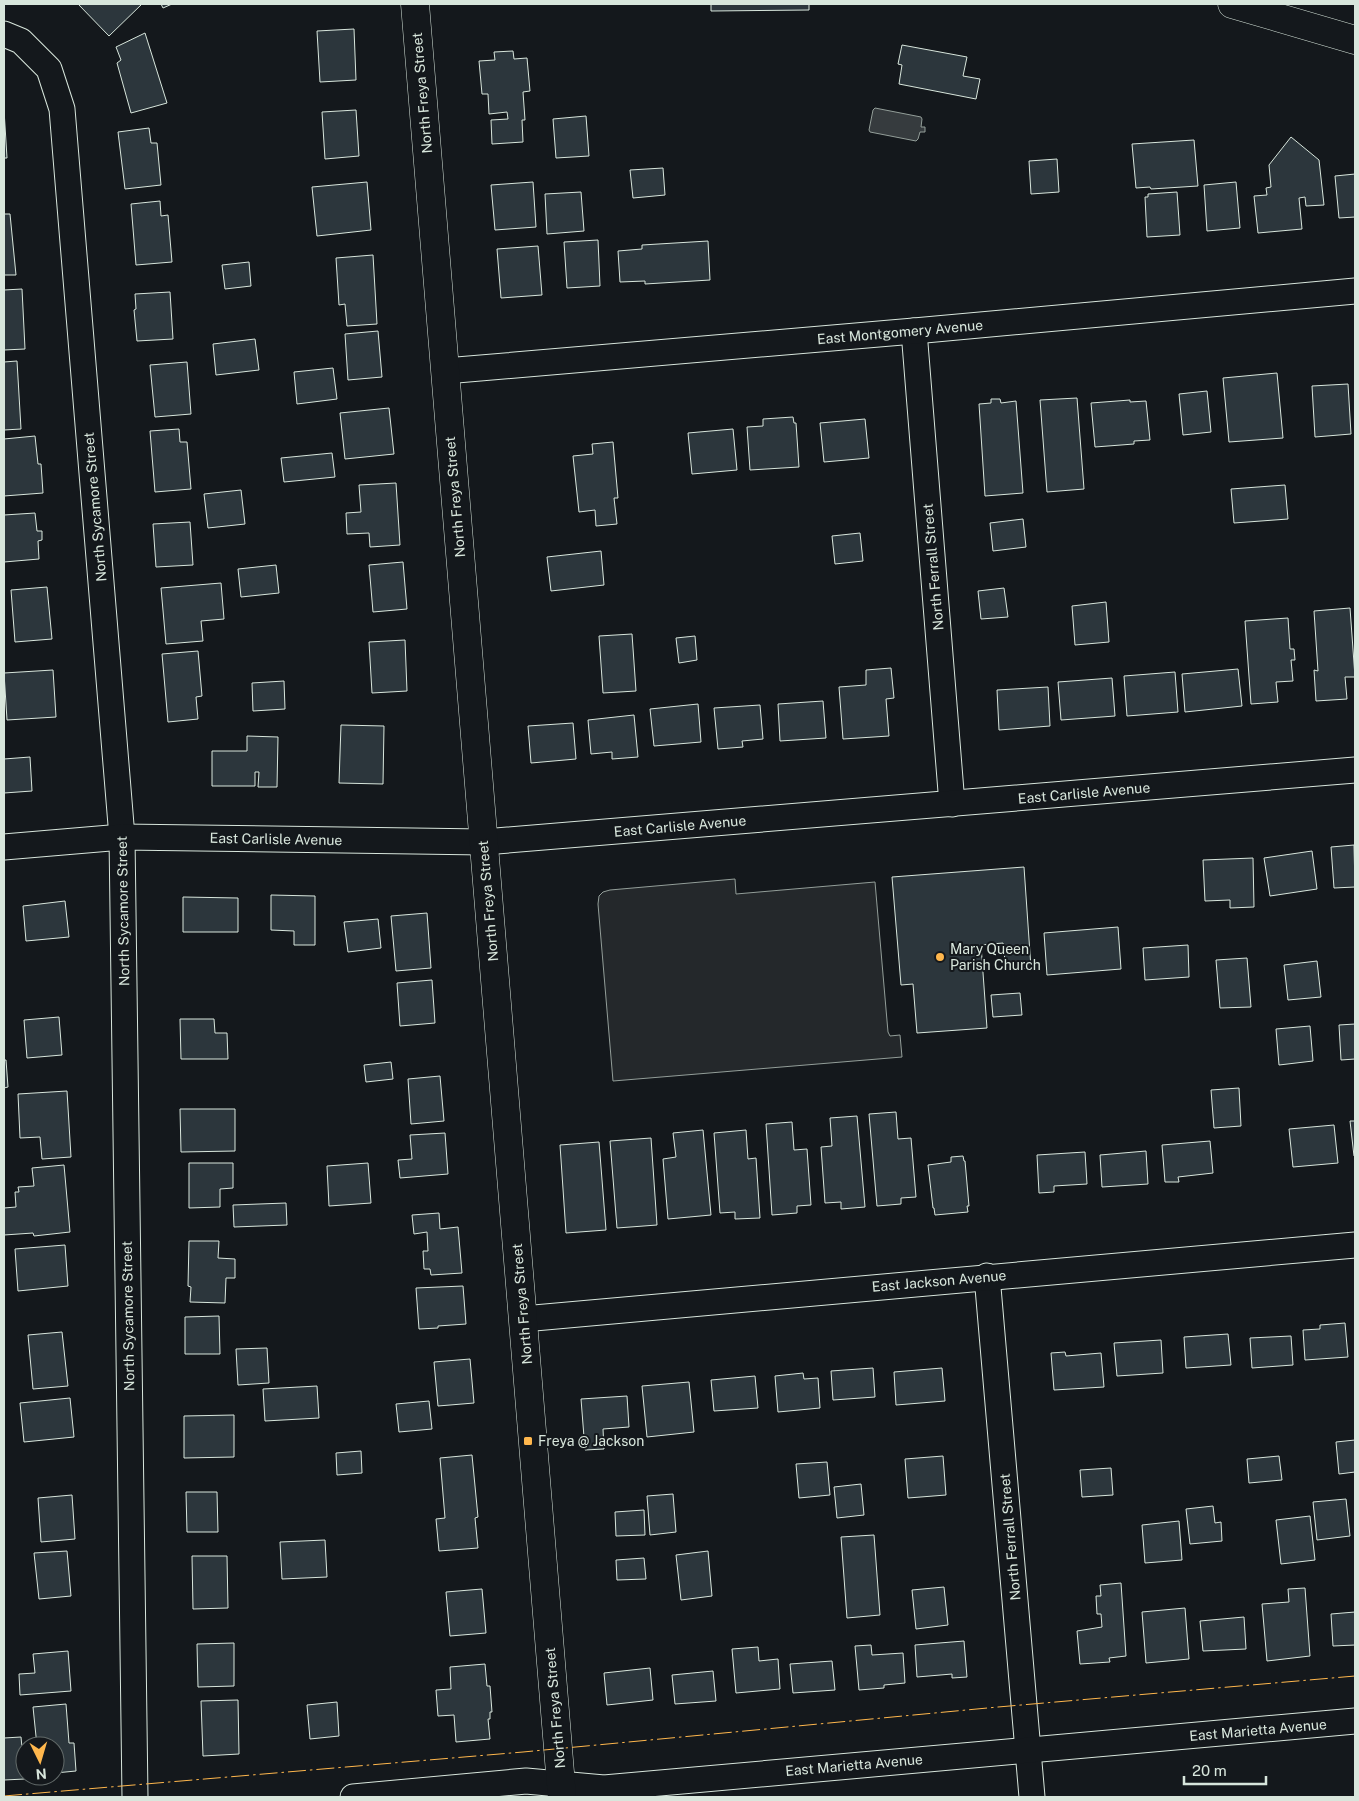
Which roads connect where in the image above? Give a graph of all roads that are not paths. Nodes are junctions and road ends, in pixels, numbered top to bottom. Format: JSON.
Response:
{"nodes":[{"id":1,"x":415,"y":4,"type":"edge"},
{"id":2,"x":1232,"y":4,"type":"edge"},
{"id":3,"x":12,"y":38,"type":"edge"},
{"id":4,"x":1355,"y":40,"type":"edge"},
{"id":5,"x":1355,"y":291,"type":"edge"},
{"id":6,"x":914,"y":331,"type":"junction"},
{"id":7,"x":445,"y":371,"type":"junction"},
{"id":8,"x":1355,"y":770,"type":"edge"},
{"id":9,"x":952,"y":804,"type":"junction"},
{"id":10,"x":122,"y":837,"type":"junction"},
{"id":11,"x":484,"y":842,"type":"junction"},
{"id":12,"x":4,"y":846,"type":"edge"},
{"id":13,"x":1355,"y":1245,"type":"edge"},
{"id":14,"x":987,"y":1276,"type":"junction"},
{"id":15,"x":523,"y":1319,"type":"junction"},
{"id":16,"x":1355,"y":1722,"type":"edge"},
{"id":17,"x":1028,"y":1750,"type":"junction"},
{"id":18,"x":562,"y":1791,"type":"edge"},
{"id":19,"x":135,"y":1797,"type":"edge"},
{"id":20,"x":354,"y":1797,"type":"edge"},
{"id":21,"x":1032,"y":1797,"type":"edge"}],
"edges":[{"from":1,"to":7,"type":"street","name":"North Freya Street"},
{"from":2,"to":4,"type":"street"},
{"from":3,"to":10,"type":"street","name":"North Sycamore Street"},
{"from":5,"to":6,"type":"street","name":"East Montgomery Avenue"},
{"from":6,"to":7,"type":"street","name":"East Montgomery Avenue"},
{"from":6,"to":9,"type":"street","name":"North Ferrall Street"},
{"from":7,"to":11,"type":"street","name":"North Freya Street"},
{"from":8,"to":9,"type":"street","name":"East Carlisle Avenue"},
{"from":9,"to":11,"type":"street","name":"East Carlisle Avenue"},
{"from":10,"to":11,"type":"street","name":"East Carlisle Avenue"},
{"from":10,"to":12,"type":"street","name":"East Carlisle Avenue"},
{"from":10,"to":19,"type":"street","name":"North Sycamore Street"},
{"from":11,"to":15,"type":"street","name":"North Freya Street"},
{"from":13,"to":14,"type":"street","name":"East Jackson Avenue"},
{"from":14,"to":15,"type":"street","name":"East Jackson Avenue"},
{"from":14,"to":17,"type":"street","name":"North Ferrall Street"},
{"from":15,"to":18,"type":"street","name":"North Freya Street"},
{"from":16,"to":17,"type":"street","name":"East Marietta Avenue"},
{"from":17,"to":18,"type":"street","name":"East Marietta Avenue"},
{"from":17,"to":21,"type":"street","name":"North Ferrall Street"},
{"from":18,"to":20,"type":"street","name":"East Marietta Avenue"}]}
